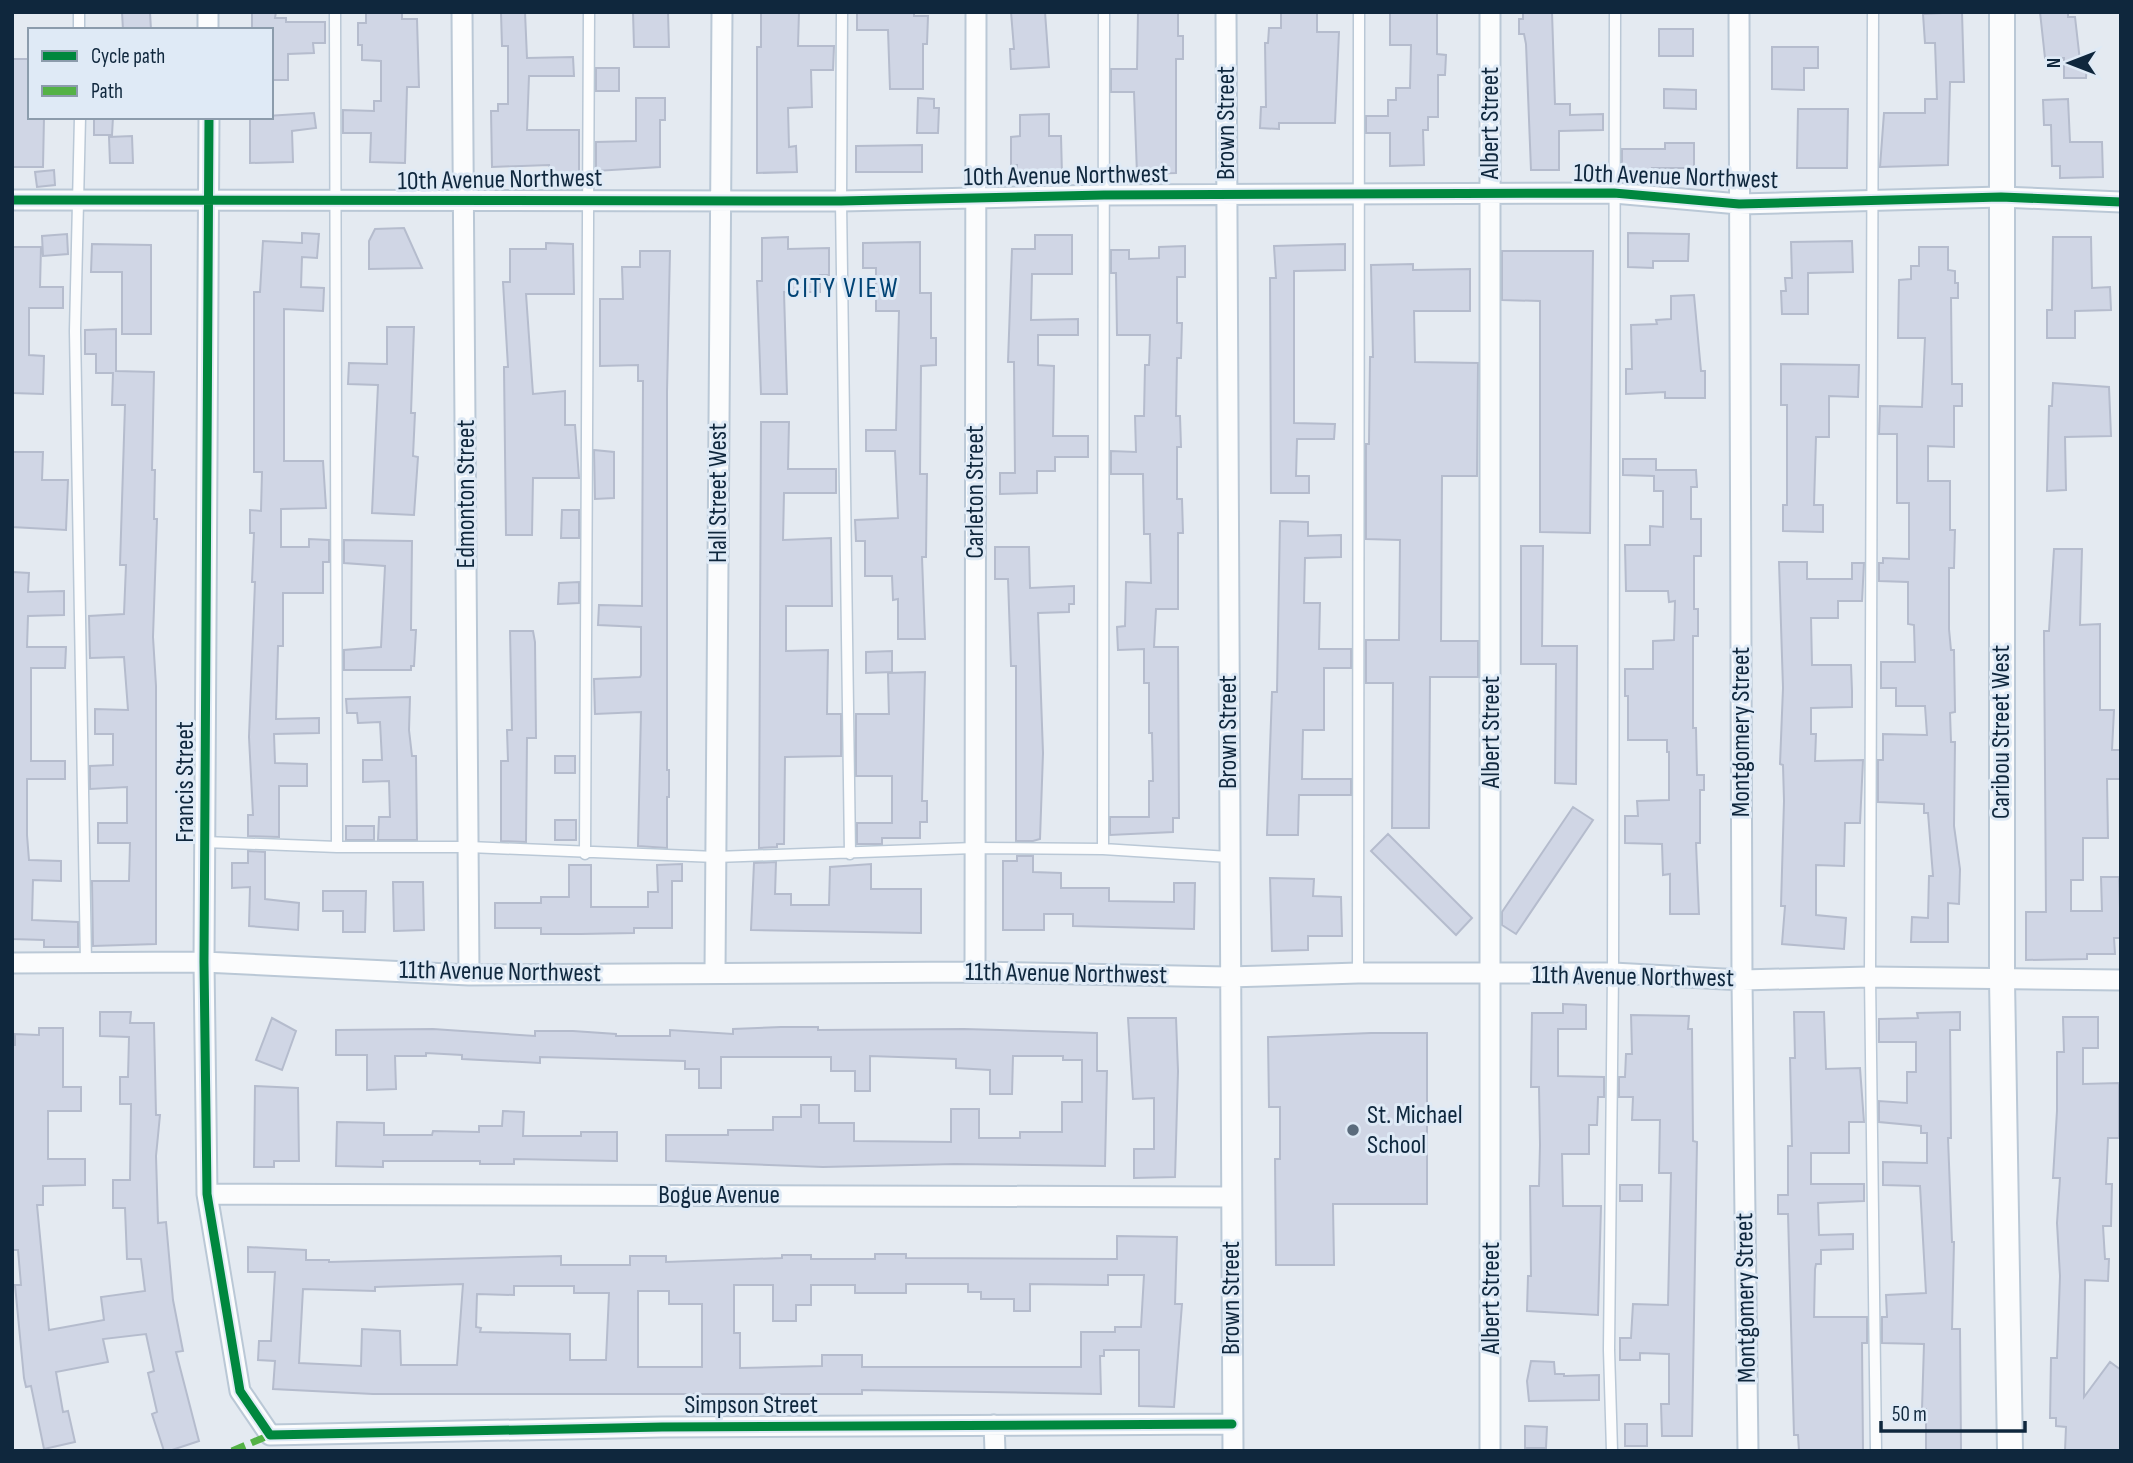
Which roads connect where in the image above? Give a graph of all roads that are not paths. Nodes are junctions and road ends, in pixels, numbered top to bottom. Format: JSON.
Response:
{"nodes":[{"id":1,"x":335,"y":12,"type":"edge"},
{"id":2,"x":463,"y":12,"type":"edge"},
{"id":3,"x":589,"y":12,"type":"edge"},
{"id":4,"x":722,"y":12,"type":"edge"},
{"id":5,"x":842,"y":12,"type":"edge"},
{"id":6,"x":976,"y":12,"type":"edge"},
{"id":7,"x":1104,"y":12,"type":"edge"},
{"id":8,"x":1226,"y":12,"type":"edge"},
{"id":9,"x":1359,"y":12,"type":"edge"},
{"id":10,"x":1490,"y":12,"type":"edge"},
{"id":11,"x":1615,"y":12,"type":"edge"},
{"id":12,"x":1739,"y":12,"type":"edge"},
{"id":13,"x":1873,"y":12,"type":"edge"},
{"id":14,"x":2002,"y":12,"type":"edge"},
{"id":15,"x":80,"y":119,"type":"edge"},
{"id":16,"x":209,"y":119,"type":"edge"},
{"id":17,"x":1614,"y":193,"type":"junction"},
{"id":18,"x":1104,"y":195,"type":"junction"},
{"id":19,"x":1360,"y":195,"type":"junction"},
{"id":20,"x":1490,"y":195,"type":"junction"},
{"id":21,"x":1226,"y":196,"type":"junction"},
{"id":22,"x":2001,"y":197,"type":"junction"},
{"id":23,"x":1872,"y":198,"type":"junction"},
{"id":24,"x":976,"y":199,"type":"junction"},
{"id":25,"x":12,"y":200,"type":"edge"},
{"id":26,"x":80,"y":200,"type":"junction"},
{"id":27,"x":589,"y":200,"type":"junction"},
{"id":28,"x":720,"y":200,"type":"junction"},
{"id":29,"x":841,"y":201,"type":"junction"},
{"id":30,"x":210,"y":202,"type":"junction"},
{"id":31,"x":464,"y":202,"type":"junction"},
{"id":32,"x":2121,"y":202,"type":"edge"},
{"id":33,"x":337,"y":203,"type":"junction"},
{"id":34,"x":1739,"y":204,"type":"junction"},
{"id":35,"x":205,"y":842,"type":"junction"},
{"id":36,"x":337,"y":847,"type":"junction"},
{"id":37,"x":469,"y":847,"type":"junction"},
{"id":38,"x":974,"y":848,"type":"junction"},
{"id":39,"x":1103,"y":849,"type":"junction"},
{"id":40,"x":850,"y":853,"type":"junction"},
{"id":41,"x":585,"y":854,"type":"junction"},
{"id":42,"x":1229,"y":857,"type":"junction"},
{"id":43,"x":716,"y":858,"type":"junction"},
{"id":44,"x":86,"y":962,"type":"junction"},
{"id":45,"x":204,"y":962,"type":"junction"},
{"id":46,"x":12,"y":963,"type":"edge"},
{"id":47,"x":975,"y":972,"type":"junction"},
{"id":48,"x":715,"y":973,"type":"junction"},
{"id":49,"x":1358,"y":973,"type":"junction"},
{"id":50,"x":1613,"y":973,"type":"junction"},
{"id":51,"x":469,"y":975,"type":"junction"},
{"id":52,"x":1492,"y":975,"type":"junction"},
{"id":53,"x":1228,"y":977,"type":"junction"},
{"id":54,"x":1870,"y":977,"type":"junction"},
{"id":55,"x":1742,"y":979,"type":"junction"},
{"id":56,"x":2002,"y":979,"type":"junction"},
{"id":57,"x":2121,"y":980,"type":"edge"},
{"id":58,"x":207,"y":1194,"type":"junction"},
{"id":59,"x":1231,"y":1197,"type":"junction"},
{"id":60,"x":1232,"y":1424,"type":"junction"},
{"id":61,"x":994,"y":1425,"type":"junction"},
{"id":62,"x":270,"y":1436,"type":"joint"},
{"id":63,"x":995,"y":1451,"type":"edge"},
{"id":64,"x":1233,"y":1451,"type":"edge"},
{"id":65,"x":1490,"y":1451,"type":"edge"},
{"id":66,"x":1612,"y":1451,"type":"edge"},
{"id":67,"x":1748,"y":1451,"type":"edge"},
{"id":68,"x":1876,"y":1451,"type":"edge"},
{"id":69,"x":2010,"y":1451,"type":"edge"}],
"edges":[{"from":1,"to":33,"type":"lane"},
{"from":2,"to":31,"type":"street","name":"Edmonton Street"},
{"from":3,"to":27,"type":"lane"},
{"from":4,"to":28,"type":"street","name":"Hall Street West"},
{"from":5,"to":29,"type":"lane"},
{"from":6,"to":24,"type":"street","name":"Carleton Street"},
{"from":7,"to":18,"type":"lane"},
{"from":8,"to":21,"type":"street","name":"Brown Street"},
{"from":9,"to":19,"type":"lane"},
{"from":10,"to":20,"type":"street","name":"Albert Street"},
{"from":11,"to":17,"type":"lane"},
{"from":12,"to":34,"type":"street","name":"Montgomery Street"},
{"from":13,"to":23,"type":"lane"},
{"from":14,"to":22,"type":"street","name":"Caribou Street West"},
{"from":15,"to":26,"type":"lane"},
{"from":16,"to":30,"type":"street","name":"Francis Street"},
{"from":17,"to":20,"type":"street","name":"10th Avenue Northwest"},
{"from":17,"to":34,"type":"street","name":"10th Avenue Northwest"},
{"from":17,"to":50,"type":"lane"},
{"from":18,"to":21,"type":"street","name":"10th Avenue Northwest"},
{"from":18,"to":24,"type":"street","name":"10th Avenue Northwest"},
{"from":18,"to":39,"type":"lane"},
{"from":19,"to":20,"type":"street","name":"10th Avenue Northwest"},
{"from":19,"to":21,"type":"street","name":"10th Avenue Northwest"},
{"from":19,"to":49,"type":"lane"},
{"from":20,"to":52,"type":"street","name":"Albert Street"},
{"from":21,"to":42,"type":"street","name":"Brown Street"},
{"from":22,"to":23,"type":"street","name":"10th Avenue Northwest"},
{"from":22,"to":32,"type":"street","name":"10th Avenue Northwest"},
{"from":22,"to":56,"type":"street","name":"Caribou Street West"},
{"from":23,"to":34,"type":"street","name":"10th Avenue Northwest"},
{"from":23,"to":54,"type":"lane"},
{"from":24,"to":29,"type":"street","name":"10th Avenue Northwest"},
{"from":24,"to":38,"type":"street","name":"Carleton Street"},
{"from":25,"to":26,"type":"street","name":"10th Avenue Northwest"},
{"from":26,"to":30,"type":"street","name":"10th Avenue Northwest"},
{"from":26,"to":44,"type":"lane"},
{"from":27,"to":28,"type":"street","name":"10th Avenue Northwest"},
{"from":27,"to":31,"type":"street","name":"10th Avenue Northwest"},
{"from":27,"to":41,"type":"lane"},
{"from":28,"to":29,"type":"street","name":"10th Avenue Northwest"},
{"from":28,"to":43,"type":"street","name":"Hall Street West"},
{"from":29,"to":40,"type":"lane"},
{"from":30,"to":33,"type":"street","name":"10th Avenue Northwest"},
{"from":30,"to":35,"type":"street","name":"Francis Street"},
{"from":31,"to":33,"type":"street","name":"10th Avenue Northwest"},
{"from":31,"to":37,"type":"street","name":"Edmonton Street"},
{"from":33,"to":36,"type":"lane"},
{"from":34,"to":55,"type":"street","name":"Montgomery Street"},
{"from":35,"to":36,"type":"lane"},
{"from":35,"to":45,"type":"street","name":"Francis Street"},
{"from":36,"to":37,"type":"lane"},
{"from":37,"to":41,"type":"lane"},
{"from":37,"to":51,"type":"street","name":"Edmonton Street"},
{"from":38,"to":39,"type":"lane"},
{"from":38,"to":40,"type":"lane"},
{"from":38,"to":47,"type":"street","name":"Carleton Street"},
{"from":39,"to":42,"type":"lane"},
{"from":40,"to":43,"type":"lane"},
{"from":41,"to":43,"type":"lane"},
{"from":42,"to":53,"type":"street","name":"Brown Street"},
{"from":43,"to":48,"type":"street","name":"Hall Street West"},
{"from":44,"to":45,"type":"street","name":"11th Avenue Northwest"},
{"from":44,"to":46,"type":"street","name":"11th Avenue Northwest"},
{"from":45,"to":51,"type":"street","name":"11th Avenue Northwest"},
{"from":45,"to":58,"type":"street","name":"Francis Street"},
{"from":47,"to":48,"type":"street","name":"11th Avenue Northwest"},
{"from":47,"to":53,"type":"street","name":"11th Avenue Northwest"},
{"from":48,"to":51,"type":"street","name":"11th Avenue Northwest"},
{"from":49,"to":52,"type":"street","name":"11th Avenue Northwest"},
{"from":49,"to":53,"type":"street","name":"11th Avenue Northwest"},
{"from":50,"to":52,"type":"street","name":"11th Avenue Northwest"},
{"from":50,"to":55,"type":"street","name":"11th Avenue Northwest"},
{"from":50,"to":66,"type":"lane"},
{"from":52,"to":65,"type":"street","name":"Albert Street"},
{"from":53,"to":59,"type":"street","name":"Brown Street"},
{"from":54,"to":55,"type":"street","name":"11th Avenue Northwest"},
{"from":54,"to":56,"type":"street","name":"11th Avenue Northwest"},
{"from":54,"to":68,"type":"lane"},
{"from":55,"to":67,"type":"street","name":"Montgomery Street"},
{"from":56,"to":57,"type":"street","name":"11th Avenue Northwest"},
{"from":56,"to":69,"type":"street","name":"Caribou Street West"},
{"from":58,"to":59,"type":"street","name":"Bogue Avenue"},
{"from":58,"to":62,"type":"street","name":"Francis Street"},
{"from":59,"to":60,"type":"street","name":"Brown Street"},
{"from":60,"to":61,"type":"street","name":"Simpson Street"},
{"from":60,"to":64,"type":"street","name":"Brown Street"},
{"from":61,"to":62,"type":"street","name":"Simpson Street"},
{"from":61,"to":63,"type":"street"}]}
